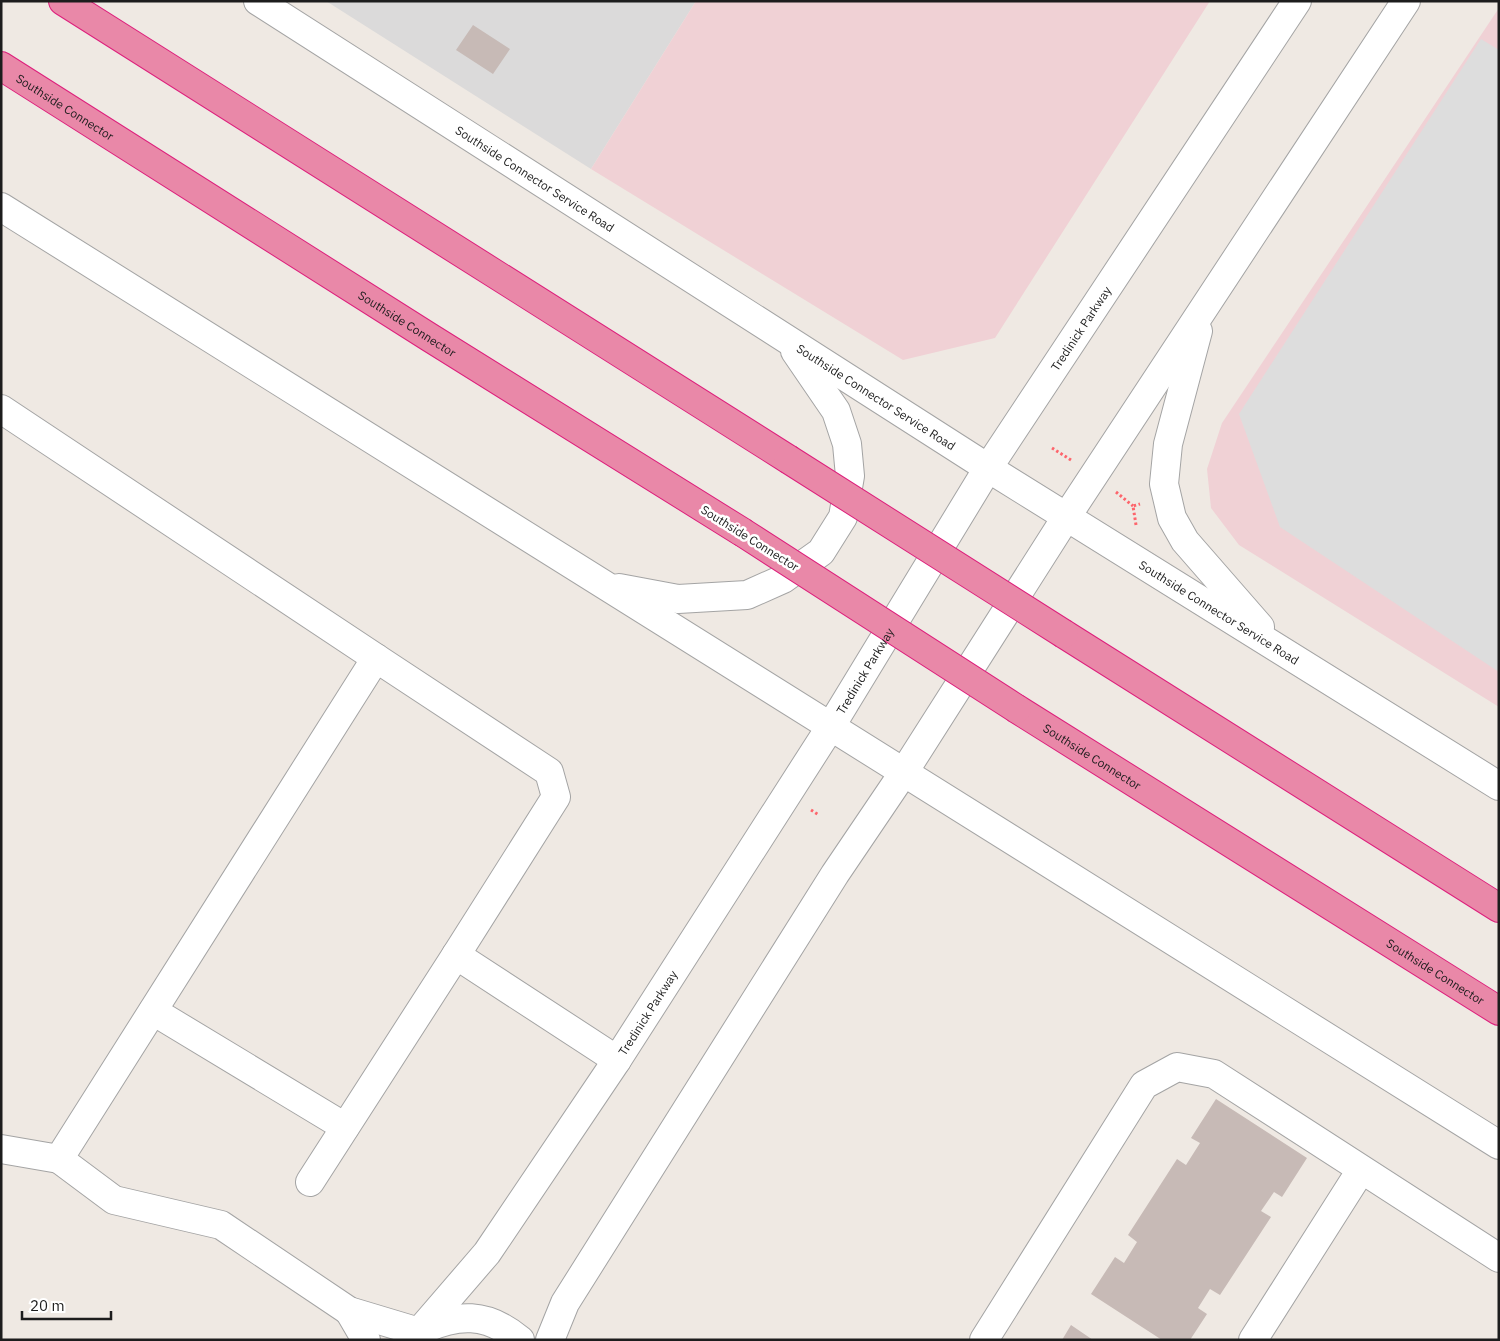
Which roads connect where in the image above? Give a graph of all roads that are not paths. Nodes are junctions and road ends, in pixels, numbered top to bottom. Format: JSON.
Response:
{"nodes":[{"id":1,"x":63,"y":1,"type":"edge"},
{"id":2,"x":258,"y":1,"type":"edge"},
{"id":3,"x":1297,"y":1,"type":"edge"},
{"id":4,"x":1406,"y":1,"type":"edge"},
{"id":5,"x":1,"y":66,"type":"edge"},
{"id":6,"x":1,"y":207,"type":"edge"},
{"id":7,"x":1204,"y":309,"type":"junction"},
{"id":8,"x":788,"y":341,"type":"junction"},
{"id":9,"x":1,"y":409,"type":"edge"},
{"id":10,"x":988,"y":468,"type":"junction"},
{"id":11,"x":1067,"y":516,"type":"junction"},
{"id":12,"x":606,"y":586,"type":"junction"},
{"id":13,"x":1279,"y":649,"type":"junction"},
{"id":14,"x":376,"y":658,"type":"junction"},
{"id":15,"x":831,"y":726,"type":"junction"},
{"id":16,"x":904,"y":772,"type":"junction"},
{"id":17,"x":1499,"y":786,"type":"edge"},
{"id":18,"x":1499,"y":908,"type":"edge"},
{"id":19,"x":456,"y":955,"type":"junction"},
{"id":20,"x":153,"y":1011,"type":"junction"},
{"id":21,"x":1499,"y":1011,"type":"edge"},
{"id":22,"x":617,"y":1060,"type":"junction"},
{"id":23,"x":345,"y":1127,"type":"junction"},
{"id":24,"x":1499,"y":1145,"type":"edge"},
{"id":25,"x":1,"y":1149,"type":"edge"},
{"id":26,"x":59,"y":1159,"type":"junction"},
{"id":27,"x":1361,"y":1170,"type":"junction"},
{"id":28,"x":310,"y":1182,"type":"dead end"},
{"id":29,"x":1499,"y":1258,"type":"edge"},
{"id":30,"x":349,"y":1311,"type":"junction"},
{"id":31,"x":415,"y":1336,"type":"edge"},
{"id":32,"x":366,"y":1340,"type":"edge"},
{"id":33,"x":520,"y":1340,"type":"edge"},
{"id":34,"x":550,"y":1340,"type":"edge"},
{"id":35,"x":984,"y":1340,"type":"edge"},
{"id":36,"x":1253,"y":1340,"type":"edge"}],
"edges":[{"from":1,"to":18,"type":"highway","bridge":true},
{"from":2,"to":8,"type":"street","name":"Southside Connector Service Road"},
{"from":3,"to":10,"type":"street","name":"Tredinick Parkway"},
{"from":4,"to":7,"type":"street"},
{"from":5,"to":21,"type":"highway","name":"Southside Connector","bridge":true},
{"from":6,"to":12,"type":"street"},
{"from":7,"to":11,"type":"street"},
{"from":7,"to":13,"type":"street"},
{"from":8,"to":10,"type":"street","name":"Southside Connector Service Road"},
{"from":8,"to":12,"type":"street"},
{"from":9,"to":14,"type":"street"},
{"from":10,"to":11,"type":"street","name":"Southside Connector Service Road"},
{"from":10,"to":15,"type":"street","name":"Tredinick Parkway"},
{"from":11,"to":13,"type":"street","name":"Southside Connector Service Road"},
{"from":11,"to":16,"type":"street"},
{"from":12,"to":15,"type":"street"},
{"from":13,"to":17,"type":"street","name":"Southside Connector Service Road"},
{"from":14,"to":19,"type":"street"},
{"from":14,"to":20,"type":"street"},
{"from":15,"to":16,"type":"street"},
{"from":15,"to":22,"type":"street","name":"Tredinick Parkway"},
{"from":16,"to":24,"type":"street"},
{"from":16,"to":34,"type":"street"},
{"from":19,"to":22,"type":"street"},
{"from":19,"to":23,"type":"street"},
{"from":20,"to":23,"type":"street"},
{"from":20,"to":26,"type":"street"},
{"from":22,"to":31,"type":"street","name":"Tredinick Parkway"},
{"from":23,"to":28,"type":"street"},
{"from":25,"to":26,"type":"street"},
{"from":26,"to":30,"type":"street"},
{"from":27,"to":29,"type":"street"},
{"from":27,"to":35,"type":"street"},
{"from":27,"to":36,"type":"street"},
{"from":30,"to":31,"type":"street"},
{"from":30,"to":32,"type":"street"},
{"from":31,"to":33,"type":"street"}]}
